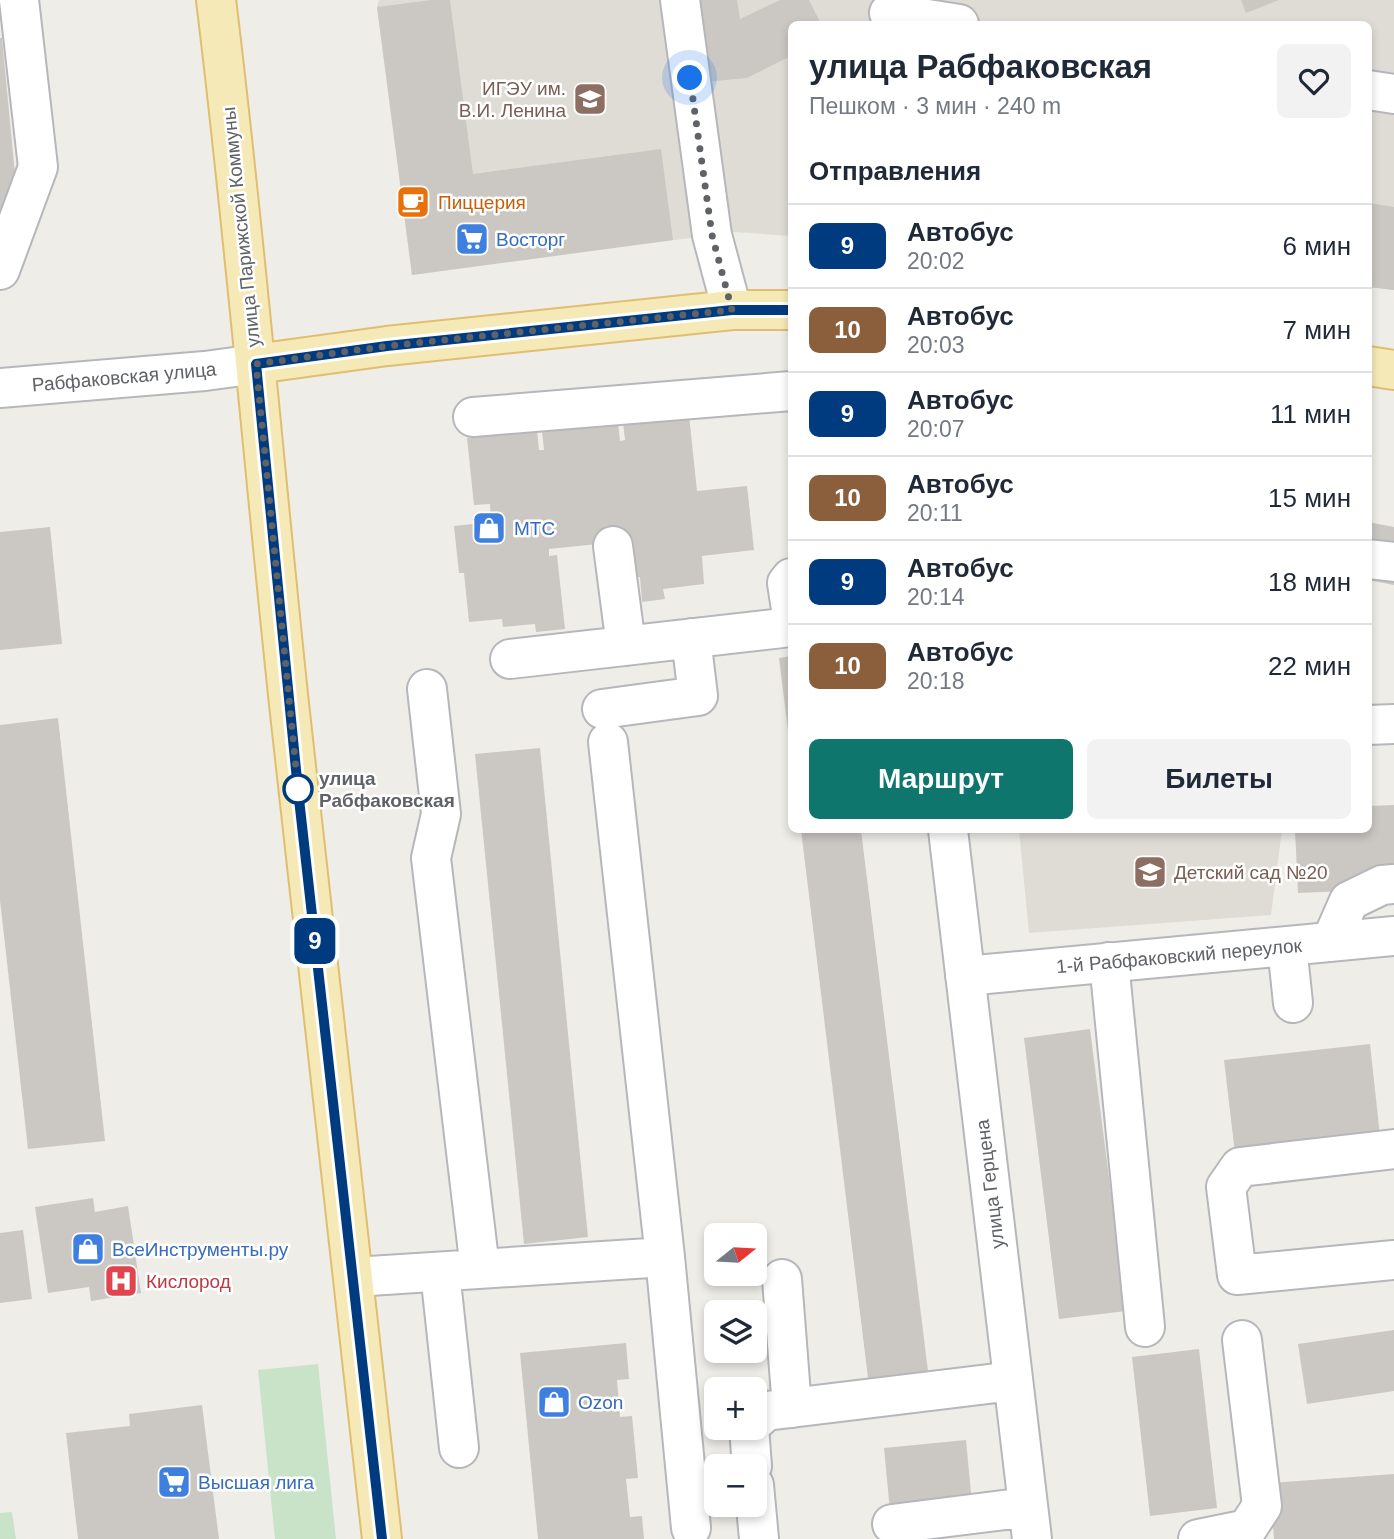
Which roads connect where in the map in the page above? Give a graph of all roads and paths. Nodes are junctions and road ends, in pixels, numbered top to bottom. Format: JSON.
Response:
{"nodes":[{"id":1,"x":19,"y":0,"type":"edge"},
{"id":2,"x":216,"y":0,"type":"edge"},
{"id":3,"x":680,"y":0,"type":"edge"},
{"id":4,"x":887,"y":13,"type":"edge"},
{"id":5,"x":939,"y":21,"type":"edge"},
{"id":6,"x":1372,"y":91,"type":"edge"},
{"id":7,"x":1394,"y":94,"type":"edge"},
{"id":8,"x":0,"y":270,"type":"edge"},
{"id":9,"x":732,"y":310,"type":"junction"},
{"id":10,"x":788,"y":310,"type":"edge"},
{"id":11,"x":256,"y":364,"type":"junction"},
{"id":12,"x":1372,"y":367,"type":"edge"},
{"id":13,"x":1394,"y":370,"type":"edge"},
{"id":14,"x":0,"y":388,"type":"edge"},
{"id":15,"x":788,"y":391,"type":"edge"},
{"id":16,"x":473,"y":417,"type":"dead end"},
{"id":17,"x":613,"y":546,"type":"dead end"},
{"id":18,"x":1372,"y":559,"type":"edge"},
{"id":19,"x":1394,"y":562,"type":"edge"},
{"id":20,"x":788,"y":627,"type":"edge"},
{"id":21,"x":691,"y":638,"type":"junction"},
{"id":22,"x":626,"y":646,"type":"junction"},
{"id":23,"x":510,"y":659,"type":"dead end"},
{"id":24,"x":427,"y":689,"type":"dead end"},
{"id":25,"x":1394,"y":724,"type":"edge"},
{"id":26,"x":1372,"y":725,"type":"edge"},
{"id":27,"x":948,"y":833,"type":"edge"},
{"id":28,"x":1394,"y":884,"type":"edge"},
{"id":29,"x":1394,"y":936,"type":"edge"},
{"id":30,"x":1331,"y":942,"type":"junction"},
{"id":31,"x":1287,"y":946,"type":"junction"},
{"id":32,"x":1109,"y":962,"type":"junction"},
{"id":33,"x":965,"y":976,"type":"junction"},
{"id":34,"x":1293,"y":1003,"type":"dead end"},
{"id":35,"x":1394,"y":1149,"type":"edge"},
{"id":36,"x":665,"y":1257,"type":"junction"},
{"id":37,"x":1394,"y":1260,"type":"edge"},
{"id":38,"x":480,"y":1269,"type":"junction"},
{"id":39,"x":440,"y":1272,"type":"junction"},
{"id":40,"x":354,"y":1277,"type":"junction"},
{"id":41,"x":782,"y":1279,"type":"dead end"},
{"id":42,"x":1146,"y":1327,"type":"dead end"},
{"id":43,"x":1241,"y":1340,"type":"dead end"},
{"id":44,"x":1013,"y":1381,"type":"junction"},
{"id":45,"x":792,"y":1408,"type":"junction"},
{"id":46,"x":767,"y":1411,"type":"edge"},
{"id":47,"x":459,"y":1448,"type":"dead end"},
{"id":48,"x":758,"y":1517,"type":"edge"},
{"id":49,"x":1030,"y":1523,"type":"edge"},
{"id":50,"x":892,"y":1524,"type":"dead end"},
{"id":51,"x":691,"y":1528,"type":"dead end"},
{"id":52,"x":382,"y":1539,"type":"edge"},
{"id":53,"x":760,"y":1539,"type":"edge"},
{"id":54,"x":1198,"y":1539,"type":"edge"}],
"edges":[{"from":1,"to":8,"type":"street"},
{"from":2,"to":11,"type":"main road","name":"улица Парижской Коммуны"},
{"from":3,"to":9,"type":"street"},
{"from":4,"to":5,"type":"street"},
{"from":6,"to":7,"type":"street"},
{"from":9,"to":10,"type":"main road","name":"Рабфаковская улица"},
{"from":9,"to":11,"type":"main road","name":"Рабфаковская улица"},
{"from":11,"to":14,"type":"street","name":"Рабфаковская улица"},
{"from":11,"to":40,"type":"main road","name":"улица Парижской Коммуны"},
{"from":12,"to":13,"type":"main road"},
{"from":15,"to":16,"type":"street"},
{"from":17,"to":22,"type":"street"},
{"from":18,"to":19,"type":"street"},
{"from":20,"to":21,"type":"street"},
{"from":21,"to":22,"type":"street"},
{"from":21,"to":36,"type":"street"},
{"from":22,"to":23,"type":"street"},
{"from":24,"to":38,"type":"street"},
{"from":25,"to":26,"type":"street"},
{"from":27,"to":33,"type":"street","name":"улица Герцена"},
{"from":28,"to":30,"type":"street"},
{"from":29,"to":30,"type":"street","name":"1-й Рабфаковский переулок"},
{"from":30,"to":31,"type":"street","name":"1-й Рабфаковский переулок"},
{"from":31,"to":32,"type":"street","name":"1-й Рабфаковский переулок"},
{"from":31,"to":34,"type":"street"},
{"from":32,"to":33,"type":"street","name":"1-й Рабфаковский переулок"},
{"from":32,"to":42,"type":"street"},
{"from":33,"to":44,"type":"street","name":"улица Герцена"},
{"from":35,"to":37,"type":"street"},
{"from":36,"to":38,"type":"street"},
{"from":36,"to":51,"type":"street"},
{"from":38,"to":39,"type":"street"},
{"from":39,"to":40,"type":"street"},
{"from":39,"to":47,"type":"street"},
{"from":40,"to":52,"type":"main road","name":"улица Парижской Коммуны"},
{"from":41,"to":45,"type":"street"},
{"from":43,"to":54,"type":"street"},
{"from":44,"to":45,"type":"street"},
{"from":44,"to":49,"type":"street","name":"улица Герцена"},
{"from":45,"to":46,"type":"street"},
{"from":48,"to":53,"type":"street"},
{"from":49,"to":50,"type":"street"}]}
